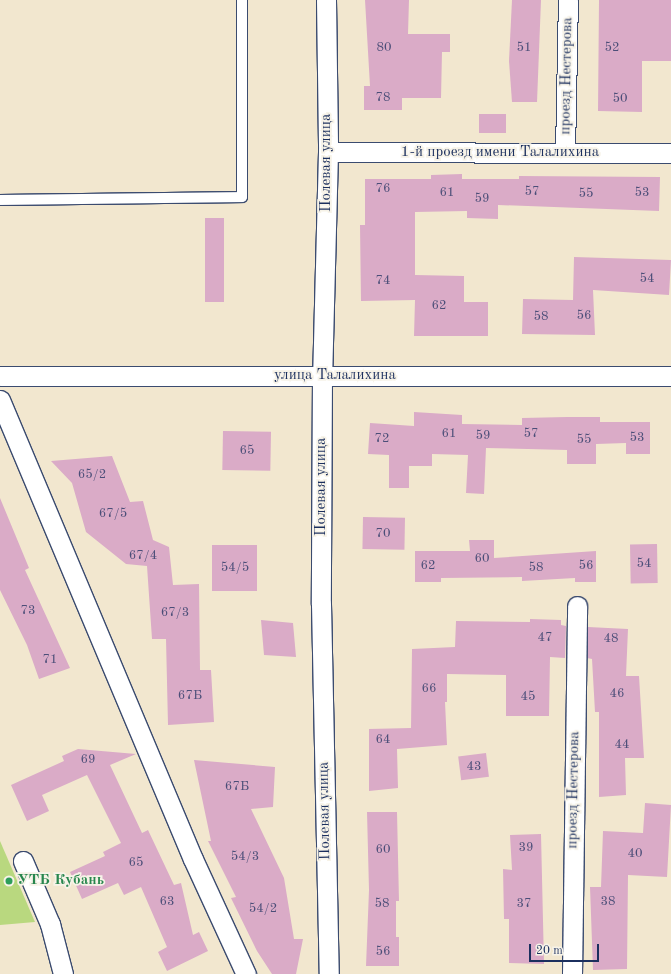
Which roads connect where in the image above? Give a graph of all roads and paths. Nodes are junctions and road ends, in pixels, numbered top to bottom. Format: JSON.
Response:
{"nodes":[{"id":1,"x":242,"y":0,"type":"edge"},
{"id":2,"x":326,"y":0,"type":"edge"},
{"id":3,"x":568,"y":0,"type":"edge"},
{"id":4,"x":328,"y":152,"type":"junction"},
{"id":5,"x":565,"y":153,"type":"junction"},
{"id":6,"x":671,"y":153,"type":"edge"},
{"id":7,"x":0,"y":200,"type":"edge"},
{"id":8,"x":0,"y":376,"type":"edge"},
{"id":9,"x":322,"y":376,"type":"junction"},
{"id":10,"x":671,"y":376,"type":"edge"},
{"id":11,"x":0,"y":400,"type":"edge"},
{"id":12,"x":577,"y":606,"type":"dead end"},
{"id":13,"x":23,"y":861,"type":"dead end"},
{"id":14,"x":63,"y":974,"type":"edge"},
{"id":15,"x":246,"y":974,"type":"edge"},
{"id":16,"x":329,"y":974,"type":"edge"},
{"id":17,"x":572,"y":974,"type":"edge"}],
"edges":[{"from":1,"to":7,"type":"lane"},
{"from":2,"to":4,"type":"street","name":"Полевая улица"},
{"from":3,"to":5,"type":"street","name":"проезд Нестерова"},
{"from":4,"to":5,"type":"street","name":"1-й проезд имени Талалихина"},
{"from":4,"to":9,"type":"street","name":"Полевая улица"},
{"from":5,"to":6,"type":"street","name":"1-й проезд имени Талалихина"},
{"from":8,"to":9,"type":"street","name":"улица Талалихина"},
{"from":9,"to":10,"type":"street","name":"улица Талалихина"},
{"from":9,"to":16,"type":"street","name":"Полевая улица"},
{"from":11,"to":15,"type":"street"},
{"from":12,"to":17,"type":"street","name":"проезд Нестерова"},
{"from":13,"to":14,"type":"street"}]}
